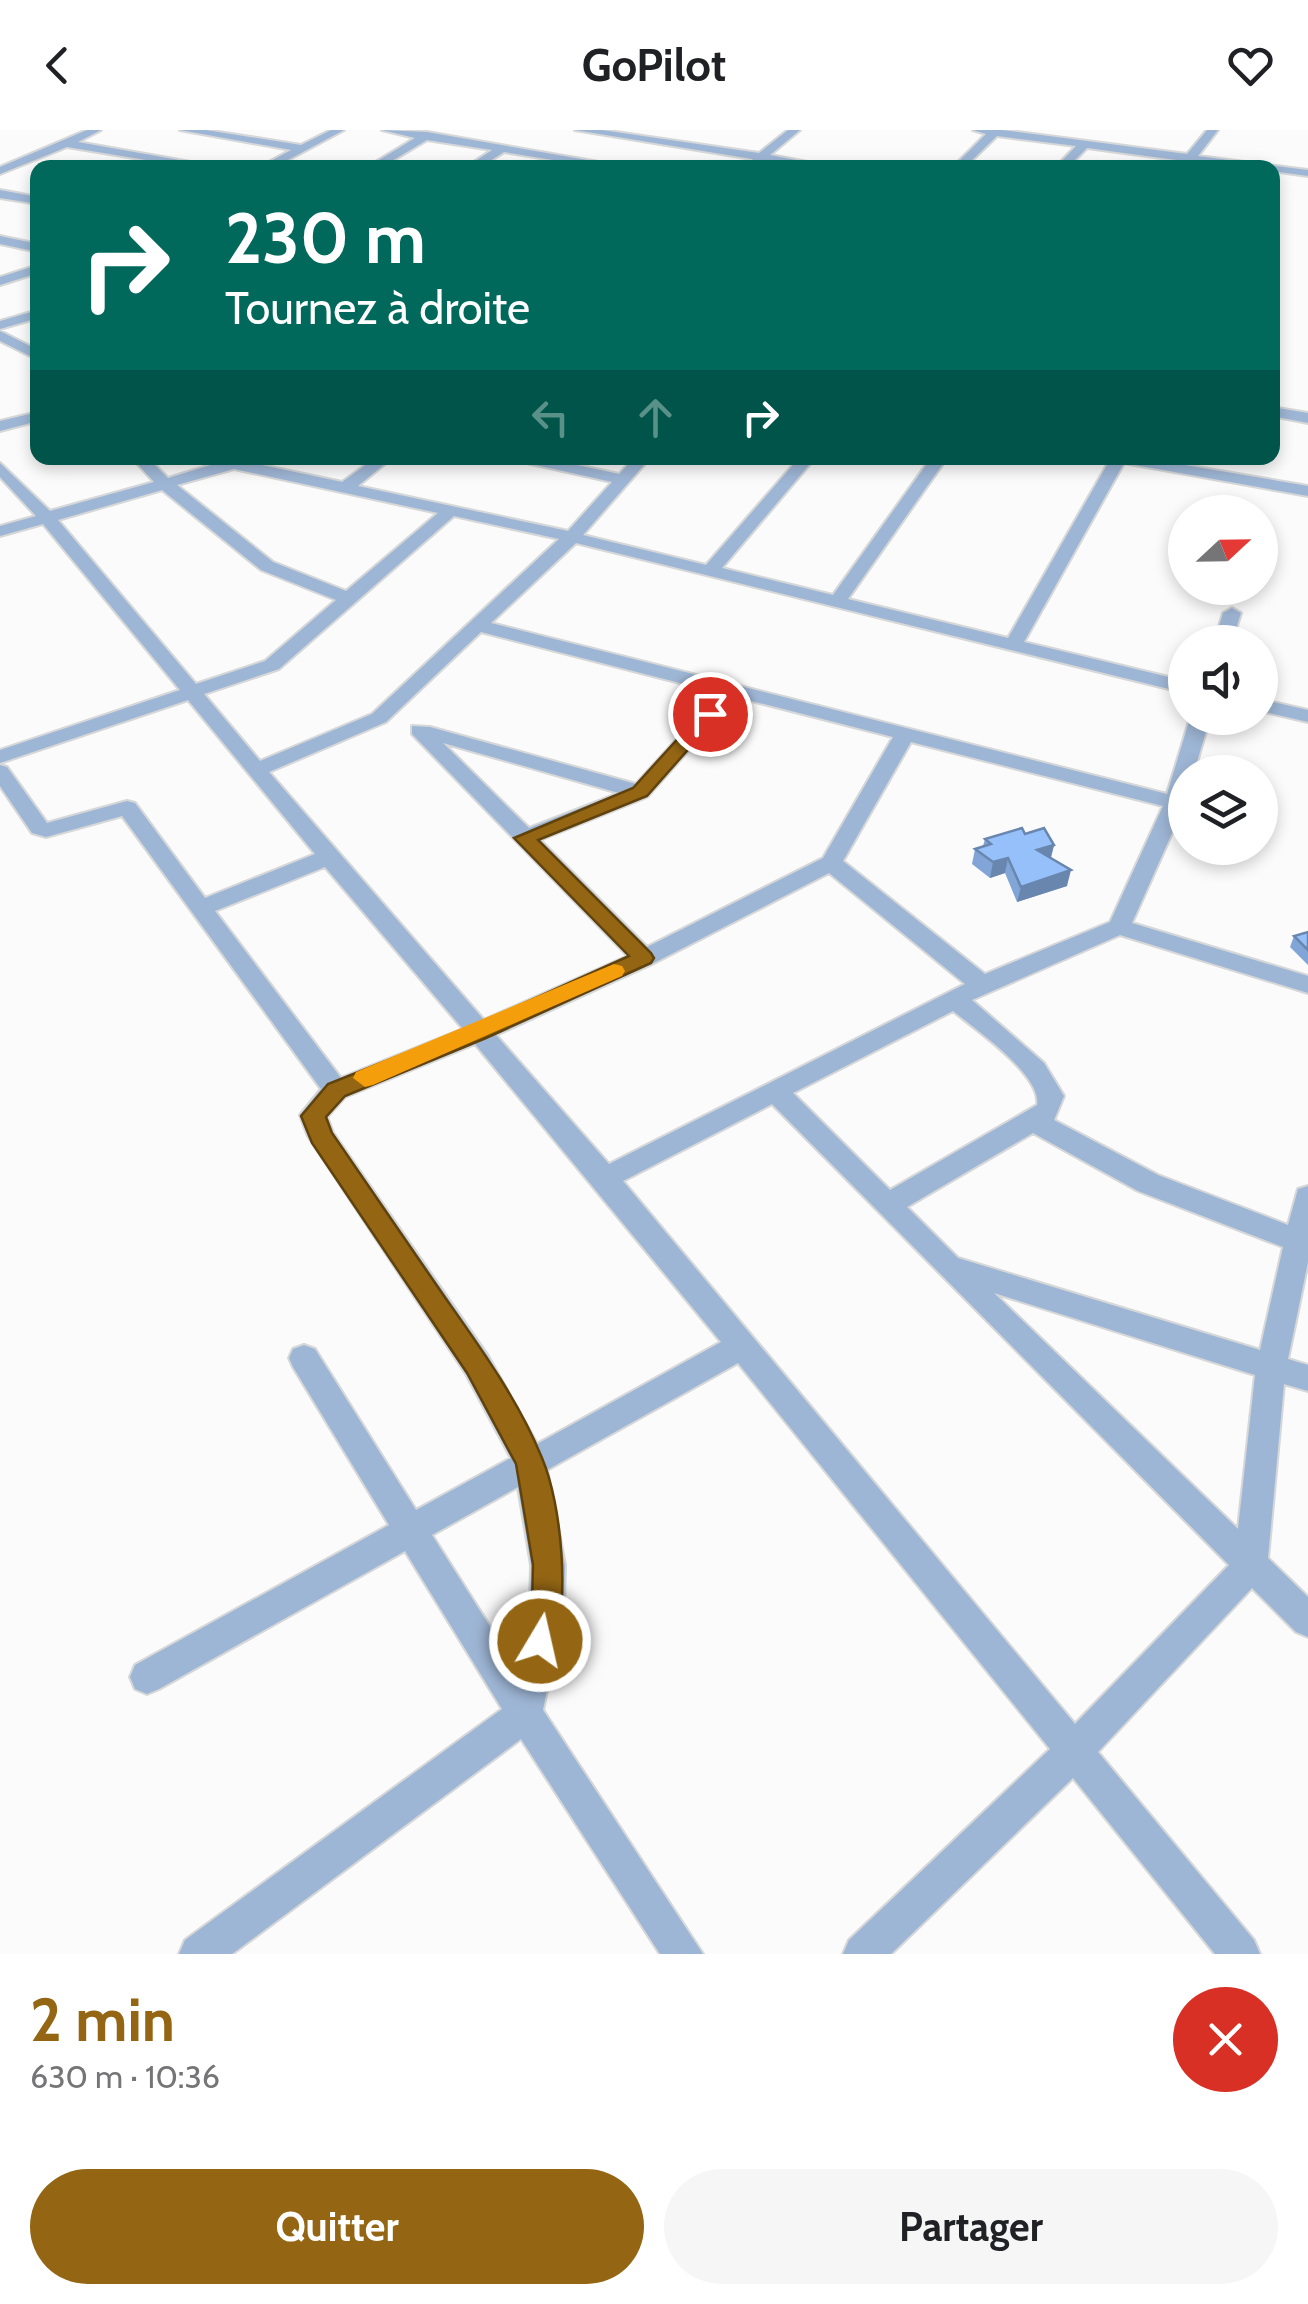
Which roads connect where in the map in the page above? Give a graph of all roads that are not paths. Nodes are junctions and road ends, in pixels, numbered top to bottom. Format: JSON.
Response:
{"nodes":[{"id":1,"x":96,"y":130,"type":"edge"},
{"id":2,"x":184,"y":130,"type":"edge"},
{"id":3,"x":339,"y":130,"type":"edge"},
{"id":4,"x":388,"y":130,"type":"edge"},
{"id":5,"x":580,"y":130,"type":"edge"},
{"id":6,"x":774,"y":130,"type":"edge"},
{"id":7,"x":978,"y":130,"type":"edge"},
{"id":8,"x":1213,"y":130,"type":"edge"},
{"id":9,"x":793,"y":131,"type":"edge"},
{"id":10,"x":996,"y":131,"type":"edge"},
{"id":11,"x":431,"y":133,"type":"edge"},
{"id":12,"x":612,"y":134,"type":"junction"},
{"id":13,"x":65,"y":143,"type":"junction"},
{"id":14,"x":599,"y":143,"type":"dead end"},
{"id":15,"x":1084,"y":144,"type":"junction"},
{"id":16,"x":301,"y":148,"type":"junction"},
{"id":17,"x":502,"y":148,"type":"junction"},
{"id":18,"x":586,"y":151,"type":"dead end"},
{"id":19,"x":762,"y":156,"type":"junction"},
{"id":20,"x":1190,"y":158,"type":"junction"},
{"id":21,"x":573,"y":159,"type":"junction"},
{"id":22,"x":0,"y":160,"type":"edge"},
{"id":23,"x":169,"y":160,"type":"edge"},
{"id":24,"x":278,"y":160,"type":"edge"},
{"id":25,"x":385,"y":160,"type":"edge"},
{"id":26,"x":483,"y":160,"type":"edge"},
{"id":27,"x":579,"y":160,"type":"edge"},
{"id":28,"x":757,"y":160,"type":"edge"},
{"id":29,"x":786,"y":160,"type":"edge"},
{"id":30,"x":965,"y":160,"type":"edge"},
{"id":31,"x":1068,"y":160,"type":"edge"},
{"id":32,"x":1206,"y":160,"type":"edge"},
{"id":33,"x":18,"y":163,"type":"junction"},
{"id":34,"x":30,"y":166,"type":"edge"},
{"id":35,"x":1280,"y":169,"type":"edge"},
{"id":36,"x":0,"y":171,"type":"edge"},
{"id":37,"x":1308,"y":173,"type":"edge"},
{"id":38,"x":0,"y":194,"type":"edge"},
{"id":39,"x":30,"y":200,"type":"edge"},
{"id":40,"x":0,"y":240,"type":"edge"},
{"id":41,"x":30,"y":246,"type":"edge"},
{"id":42,"x":30,"y":272,"type":"edge"},
{"id":43,"x":0,"y":281,"type":"edge"},
{"id":44,"x":30,"y":317,"type":"edge"},
{"id":45,"x":0,"y":326,"type":"edge"},
{"id":46,"x":0,"y":335,"type":"edge"},
{"id":47,"x":30,"y":352,"type":"edge"},
{"id":48,"x":1280,"y":413,"type":"edge"},
{"id":49,"x":30,"y":418,"type":"edge"},
{"id":50,"x":1308,"y":418,"type":"edge"},
{"id":51,"x":0,"y":426,"type":"edge"},
{"id":52,"x":147,"y":465,"type":"edge"},
{"id":53,"x":227,"y":465,"type":"edge"},
{"id":54,"x":255,"y":465,"type":"edge"},
{"id":55,"x":375,"y":465,"type":"edge"},
{"id":56,"x":556,"y":465,"type":"edge"},
{"id":57,"x":635,"y":465,"type":"edge"},
{"id":58,"x":802,"y":465,"type":"edge"},
{"id":59,"x":934,"y":465,"type":"edge"},
{"id":60,"x":1115,"y":465,"type":"edge"},
{"id":61,"x":1159,"y":465,"type":"edge"},
{"id":62,"x":0,"y":468,"type":"edge"},
{"id":63,"x":621,"y":479,"type":"junction"},
{"id":64,"x":166,"y":485,"type":"junction"},
{"id":65,"x":345,"y":488,"type":"junction"},
{"id":66,"x":1308,"y":491,"type":"edge"},
{"id":67,"x":450,"y":511,"type":"junction"},
{"id":68,"x":48,"y":518,"type":"junction"},
{"id":69,"x":0,"y":531,"type":"edge"},
{"id":70,"x":572,"y":537,"type":"junction"},
{"id":71,"x":709,"y":572,"type":"junction"},
{"id":72,"x":350,"y":599,"type":"junction"},
{"id":73,"x":836,"y":604,"type":"junction"},
{"id":74,"x":1232,"y":613,"type":"dead end"},
{"id":75,"x":476,"y":625,"type":"junction"},
{"id":76,"x":1228,"y":625,"type":"edge"},
{"id":77,"x":1014,"y":645,"type":"junction"},
{"id":78,"x":1168,"y":683,"type":"edge"},
{"id":79,"x":733,"y":689,"type":"junction"},
{"id":80,"x":192,"y":692,"type":"junction"},
{"id":81,"x":1278,"y":709,"type":"edge"},
{"id":82,"x":1308,"y":716,"type":"edge"},
{"id":83,"x":380,"y":718,"type":"junction"},
{"id":84,"x":419,"y":730,"type":"junction"},
{"id":85,"x":906,"y":733,"type":"junction"},
{"id":86,"x":0,"y":757,"type":"edge"},
{"id":87,"x":256,"y":770,"type":"junction"},
{"id":88,"x":0,"y":771,"type":"edge"},
{"id":89,"x":640,"y":792,"type":"junction"},
{"id":90,"x":1168,"y":801,"type":"edge"},
{"id":91,"x":1168,"y":817,"type":"edge"},
{"id":92,"x":524,"y":838,"type":"junction"},
{"id":93,"x":330,"y":857,"type":"junction"},
{"id":94,"x":830,"y":863,"type":"junction"},
{"id":95,"x":202,"y":907,"type":"junction"},
{"id":96,"x":1119,"y":927,"type":"junction"},
{"id":97,"x":644,"y":958,"type":"junction"},
{"id":98,"x":982,"y":985,"type":"junction"},
{"id":99,"x":1308,"y":985,"type":"edge"},
{"id":100,"x":956,"y":1000,"type":"junction"},
{"id":101,"x":478,"y":1033,"type":"junction"},
{"id":102,"x":336,"y":1090,"type":"junction"},
{"id":103,"x":777,"y":1093,"type":"junction"},
{"id":104,"x":1033,"y":1121,"type":"junction"},
{"id":105,"x":605,"y":1178,"type":"junction"},
{"id":106,"x":1308,"y":1197,"type":"edge"},
{"id":107,"x":886,"y":1205,"type":"junction"},
{"id":108,"x":1298,"y":1241,"type":"junction"},
{"id":109,"x":947,"y":1266,"type":"junction"},
{"id":110,"x":741,"y":1346,"type":"junction"},
{"id":111,"x":304,"y":1358,"type":"dead end"},
{"id":112,"x":1271,"y":1367,"type":"junction"},
{"id":113,"x":1308,"y":1378,"type":"edge"},
{"id":114,"x":530,"y":1462,"type":"junction"},
{"id":115,"x":410,"y":1530,"type":"junction"},
{"id":116,"x":1251,"y":1565,"type":"junction"},
{"id":117,"x":1308,"y":1620,"type":"edge"},
{"id":118,"x":147,"y":1678,"type":"dead end"},
{"id":119,"x":525,"y":1714,"type":"junction"},
{"id":120,"x":1075,"y":1750,"type":"junction"},
{"id":121,"x":199,"y":1954,"type":"edge"},
{"id":122,"x":683,"y":1954,"type":"edge"},
{"id":123,"x":862,"y":1954,"type":"edge"},
{"id":124,"x":1240,"y":1954,"type":"edge"}],
"edges":[{"from":1,"to":13,"type":"street"},
{"from":2,"to":16,"type":"street"},
{"from":3,"to":16,"type":"street"},
{"from":4,"to":11,"type":"street"},
{"from":5,"to":12,"type":"street"},
{"from":6,"to":9,"type":"street"},
{"from":7,"to":10,"type":"street"},
{"from":8,"to":20,"type":"street"},
{"from":9,"to":19,"type":"street"},
{"from":10,"to":15,"type":"street"},
{"from":10,"to":30,"type":"street"},
{"from":11,"to":17,"type":"street"},
{"from":11,"to":25,"type":"street"},
{"from":12,"to":14,"type":"street"},
{"from":12,"to":19,"type":"street"},
{"from":13,"to":23,"type":"street"},
{"from":13,"to":33,"type":"street"},
{"from":15,"to":20,"type":"street"},
{"from":15,"to":31,"type":"street"},
{"from":16,"to":24,"type":"street"},
{"from":17,"to":21,"type":"street"},
{"from":17,"to":26,"type":"street"},
{"from":18,"to":21,"type":"street"},
{"from":19,"to":28,"type":"street"},
{"from":19,"to":29,"type":"street"},
{"from":20,"to":32,"type":"street"},
{"from":21,"to":27,"type":"street"},
{"from":22,"to":33,"type":"street"},
{"from":33,"to":34,"type":"street"},
{"from":33,"to":36,"type":"street"},
{"from":35,"to":37,"type":"street"},
{"from":38,"to":39,"type":"street"},
{"from":40,"to":41,"type":"street"},
{"from":42,"to":43,"type":"street"},
{"from":44,"to":45,"type":"street"},
{"from":46,"to":47,"type":"street"},
{"from":48,"to":50,"type":"street"},
{"from":49,"to":51,"type":"street"},
{"from":52,"to":64,"type":"street"},
{"from":53,"to":64,"type":"street"},
{"from":54,"to":65,"type":"street"},
{"from":55,"to":65,"type":"street"},
{"from":56,"to":63,"type":"street"},
{"from":57,"to":63,"type":"street"},
{"from":58,"to":71,"type":"street"},
{"from":59,"to":73,"type":"street"},
{"from":60,"to":77,"type":"street"},
{"from":61,"to":66,"type":"street"},
{"from":62,"to":68,"type":"street"},
{"from":63,"to":70,"type":"street"},
{"from":64,"to":68,"type":"street"},
{"from":64,"to":72,"type":"street"},
{"from":65,"to":67,"type":"street"},
{"from":67,"to":70,"type":"street"},
{"from":67,"to":72,"type":"street"},
{"from":68,"to":69,"type":"street"},
{"from":68,"to":80,"type":"street"},
{"from":70,"to":71,"type":"street"},
{"from":70,"to":75,"type":"street"},
{"from":71,"to":73,"type":"street"},
{"from":72,"to":80,"type":"street"},
{"from":73,"to":77,"type":"street"},
{"from":74,"to":76,"type":"street"},
{"from":75,"to":79,"type":"street"},
{"from":75,"to":83,"type":"street"},
{"from":77,"to":78,"type":"street"},
{"from":79,"to":85,"type":"street"},
{"from":79,"to":89,"type":"street"},
{"from":80,"to":86,"type":"street"},
{"from":80,"to":87,"type":"street"},
{"from":81,"to":82,"type":"street"},
{"from":83,"to":84,"type":"street"},
{"from":83,"to":87,"type":"street"},
{"from":84,"to":89,"type":"street"},
{"from":84,"to":92,"type":"street"},
{"from":85,"to":90,"type":"street"},
{"from":85,"to":94,"type":"street"},
{"from":87,"to":93,"type":"street"},
{"from":88,"to":95,"type":"street"},
{"from":89,"to":92,"type":"street"},
{"from":91,"to":96,"type":"street"},
{"from":92,"to":97,"type":"street"},
{"from":93,"to":95,"type":"street"},
{"from":93,"to":101,"type":"street"},
{"from":94,"to":97,"type":"street"},
{"from":94,"to":98,"type":"street"},
{"from":95,"to":102,"type":"street"},
{"from":96,"to":98,"type":"street"},
{"from":96,"to":99,"type":"street"},
{"from":97,"to":101,"type":"street"},
{"from":98,"to":100,"type":"street"},
{"from":100,"to":103,"type":"street"},
{"from":100,"to":104,"type":"street"},
{"from":101,"to":102,"type":"street"},
{"from":101,"to":105,"type":"street"},
{"from":102,"to":114,"type":"street"},
{"from":103,"to":105,"type":"street"},
{"from":103,"to":107,"type":"street"},
{"from":104,"to":107,"type":"street"},
{"from":104,"to":108,"type":"street"},
{"from":105,"to":110,"type":"street"},
{"from":106,"to":108,"type":"street"},
{"from":107,"to":109,"type":"street"},
{"from":108,"to":112,"type":"street"},
{"from":109,"to":112,"type":"street"},
{"from":109,"to":116,"type":"street"},
{"from":110,"to":114,"type":"street"},
{"from":110,"to":120,"type":"street"},
{"from":111,"to":115,"type":"street"},
{"from":112,"to":113,"type":"street"},
{"from":112,"to":116,"type":"street"},
{"from":114,"to":115,"type":"street"},
{"from":114,"to":119,"type":"street"},
{"from":115,"to":118,"type":"street"},
{"from":115,"to":119,"type":"street"},
{"from":116,"to":117,"type":"street"},
{"from":116,"to":120,"type":"street"},
{"from":119,"to":121,"type":"street"},
{"from":119,"to":122,"type":"street"},
{"from":120,"to":123,"type":"street"},
{"from":120,"to":124,"type":"street"}]}
